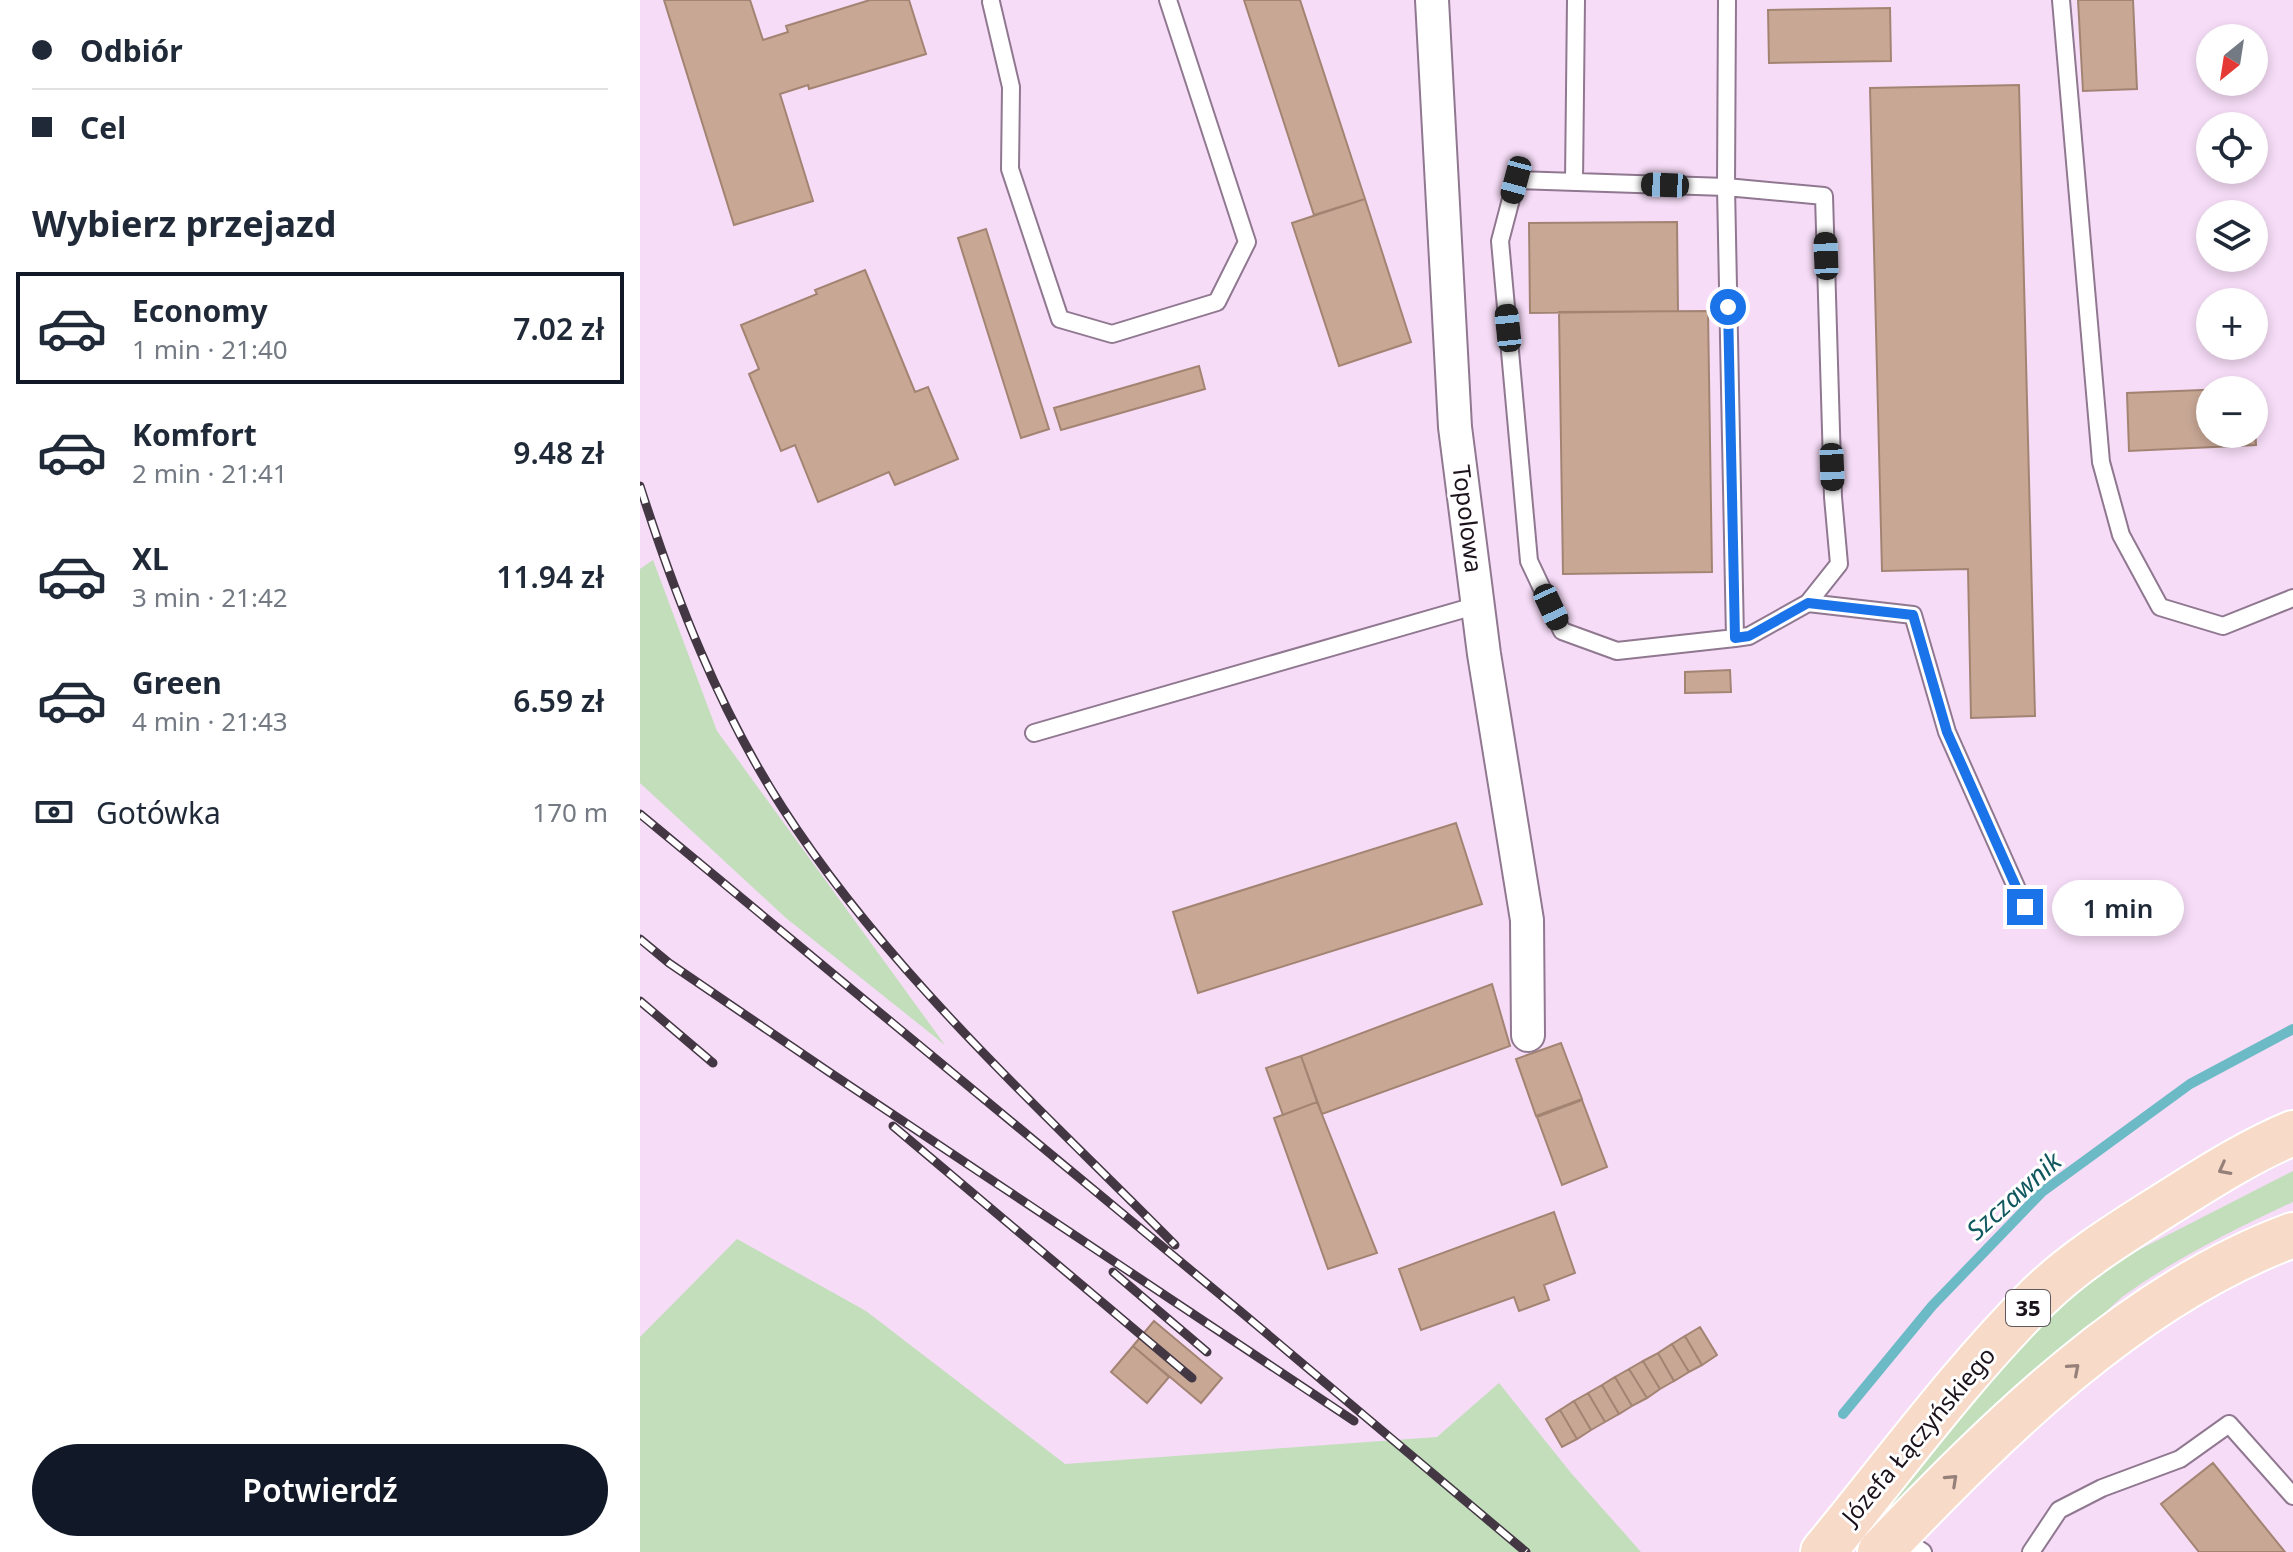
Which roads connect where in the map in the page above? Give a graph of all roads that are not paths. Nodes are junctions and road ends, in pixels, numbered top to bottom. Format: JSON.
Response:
{"nodes":[{"id":1,"x":1168,"y":0,"type":"edge"},
{"id":2,"x":1432,"y":0,"type":"edge"},
{"id":3,"x":1576,"y":0,"type":"edge"},
{"id":4,"x":1727,"y":0,"type":"edge"},
{"id":5,"x":2061,"y":0,"type":"edge"},
{"id":6,"x":990,"y":1,"type":"edge"},
{"id":7,"x":1574,"y":182,"type":"junction"},
{"id":8,"x":1726,"y":187,"type":"junction"},
{"id":9,"x":2293,"y":598,"type":"edge"},
{"id":10,"x":1808,"y":603,"type":"junction"},
{"id":11,"x":1478,"y":605,"type":"junction"},
{"id":12,"x":1735,"y":638,"type":"junction"},
{"id":13,"x":1034,"y":733,"type":"dead end"},
{"id":14,"x":2025,"y":907,"type":"dead end"},
{"id":15,"x":1528,"y":1035,"type":"dead end"},
{"id":16,"x":2293,"y":1133,"type":"edge"},
{"id":17,"x":2293,"y":1235,"type":"edge"},
{"id":18,"x":2293,"y":1496,"type":"edge"},
{"id":19,"x":1900,"y":1546,"type":"edge"},
{"id":20,"x":1823,"y":1552,"type":"edge"},
{"id":21,"x":2031,"y":1552,"type":"edge"}],
"edges":[{"from":1,"to":6,"type":"lane"},
{"from":2,"to":11,"type":"street","name":"Topolowa"},
{"from":3,"to":7,"type":"lane"},
{"from":4,"to":8,"type":"lane"},
{"from":5,"to":9,"type":"lane"},
{"from":7,"to":8,"type":"lane"},
{"from":7,"to":12,"type":"lane"},
{"from":8,"to":10,"type":"lane"},
{"from":8,"to":12,"type":"lane"},
{"from":10,"to":12,"type":"lane"},
{"from":10,"to":14,"type":"lane"},
{"from":11,"to":13,"type":"lane"},
{"from":11,"to":15,"type":"street","name":"Topolowa"},
{"from":16,"to":20,"type":"main road","name":"Józefa Łączyńskiego","number":"35","one_way":true},
{"from":19,"to":17,"type":"main road","name":"Józefa Łączyńskiego","one_way":true},
{"from":18,"to":21,"type":"lane"}]}
